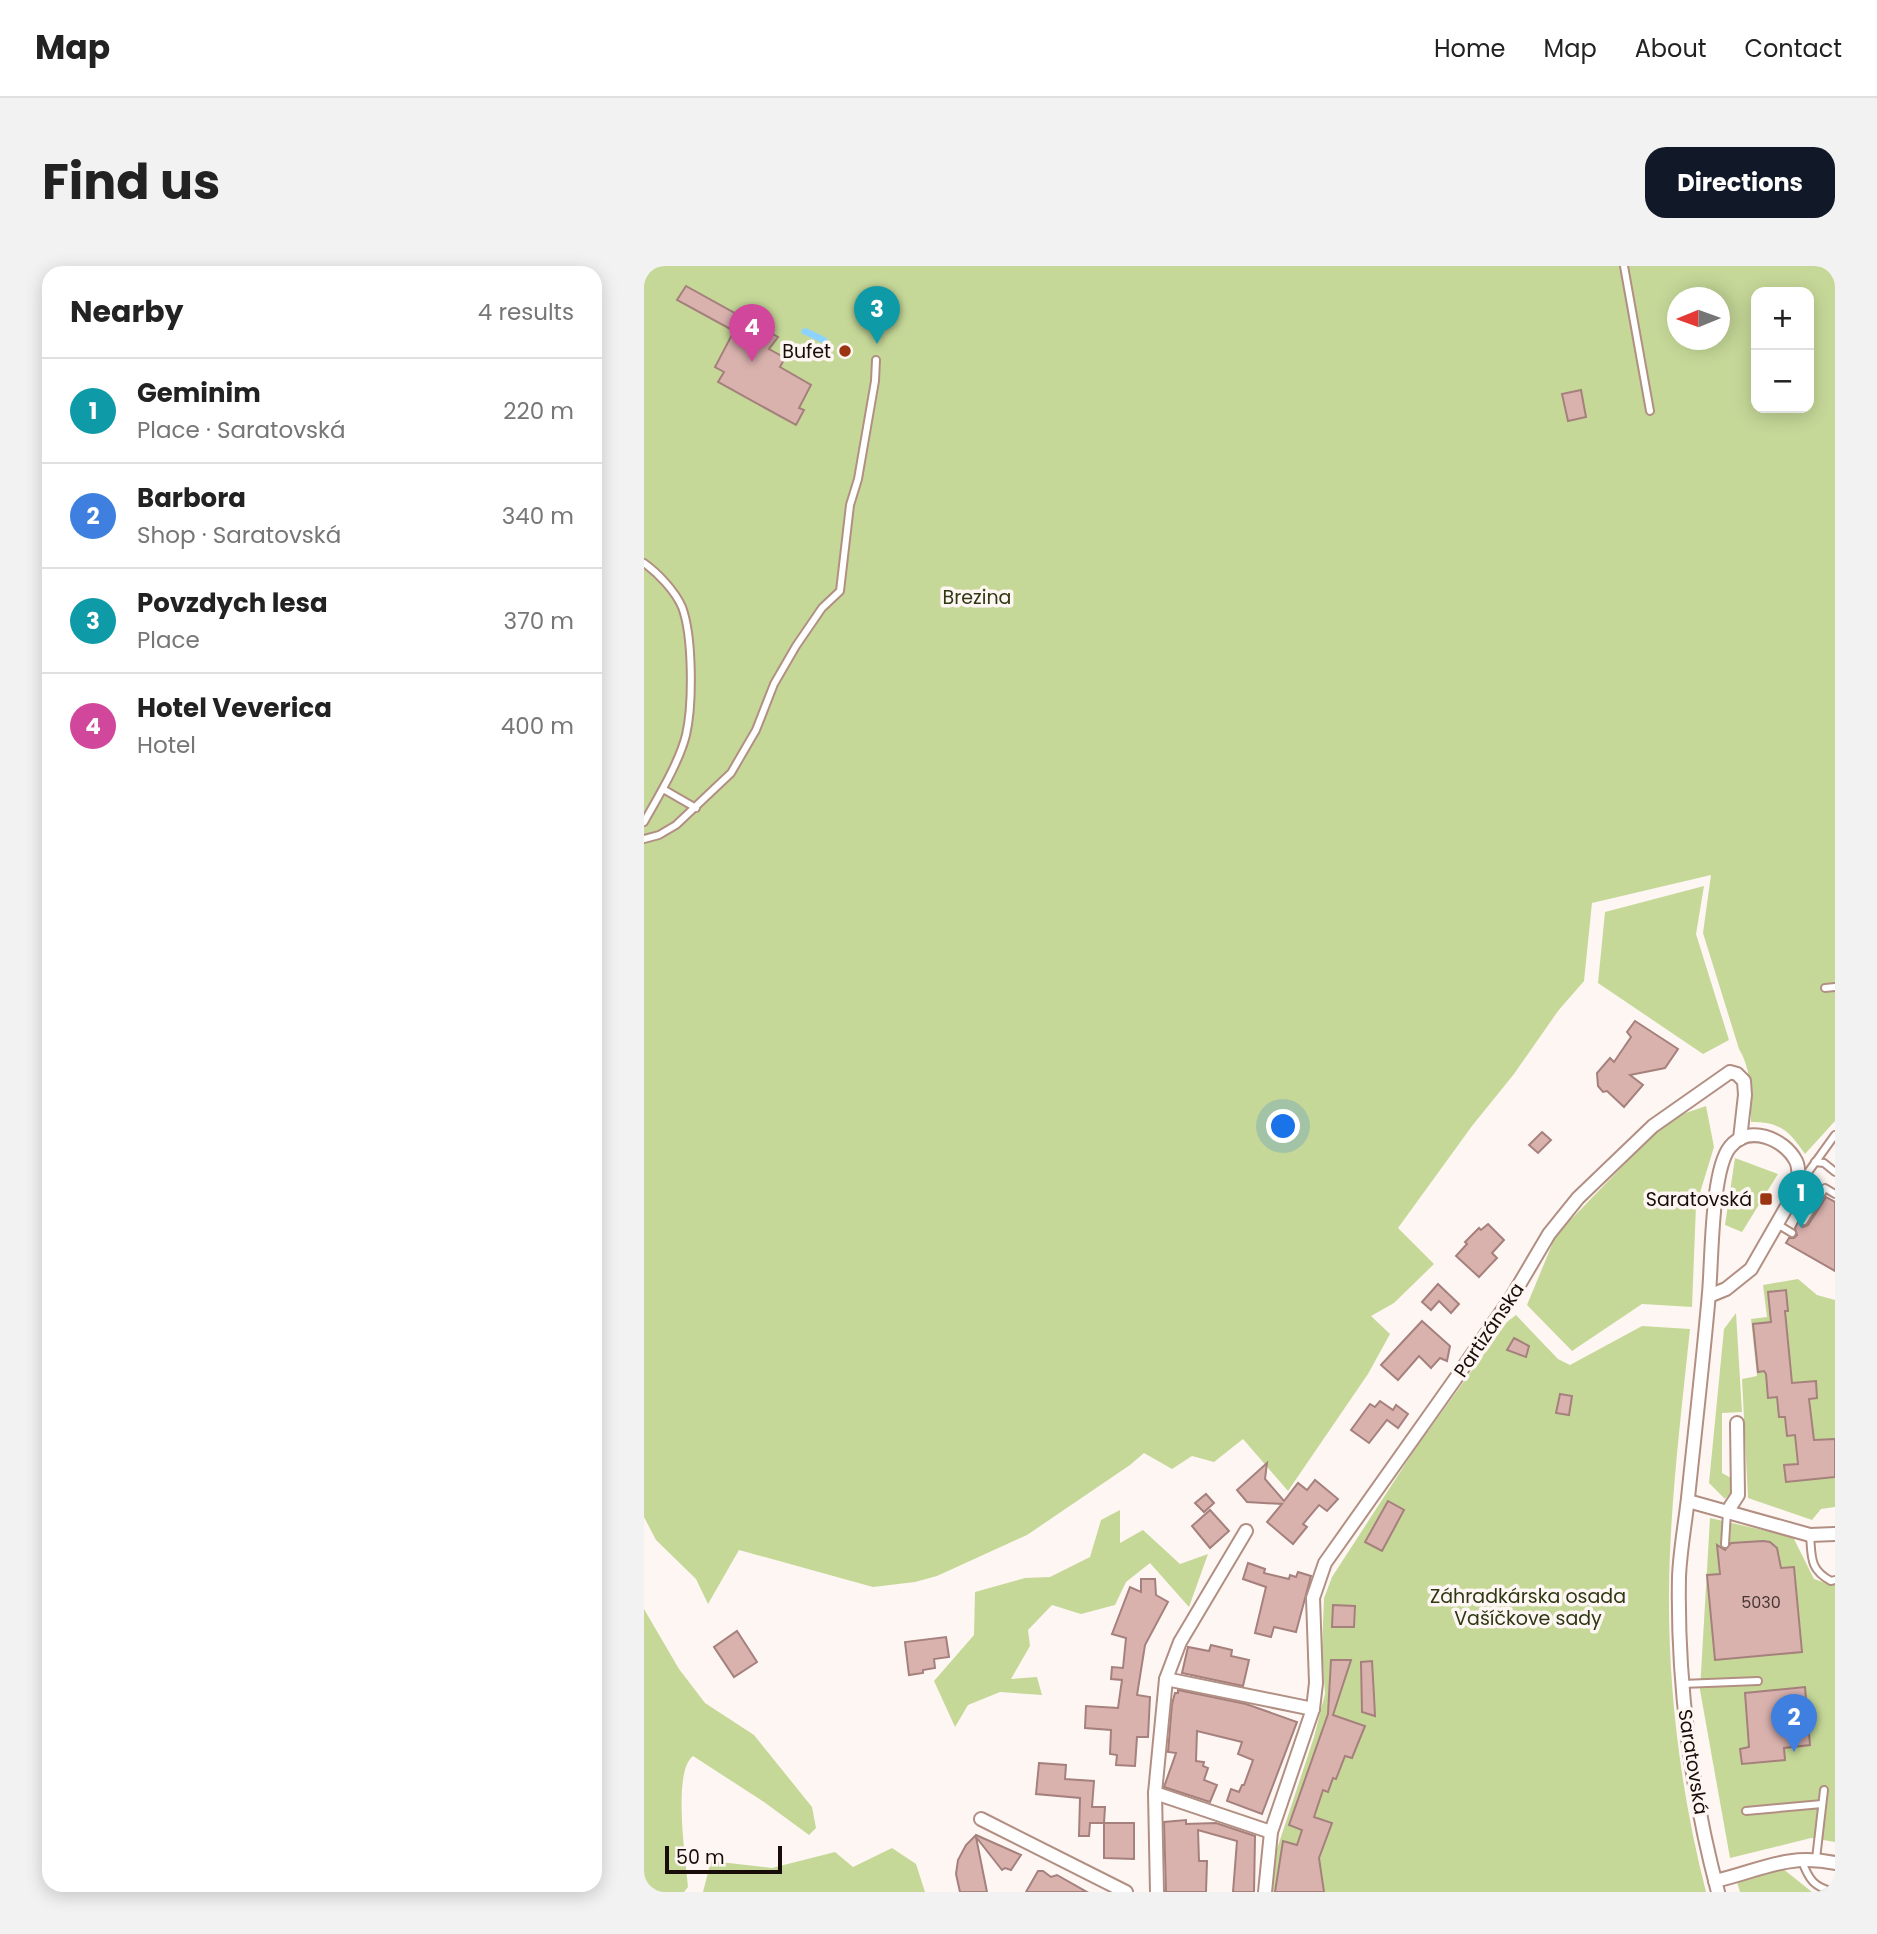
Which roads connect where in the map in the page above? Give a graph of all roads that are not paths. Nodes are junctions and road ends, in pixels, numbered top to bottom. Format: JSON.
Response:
{"nodes":[{"id":1,"x":1624,"y":266,"type":"edge"},
{"id":2,"x":876,"y":360,"type":"dead end"},
{"id":3,"x":1650,"y":411,"type":"dead end"},
{"id":4,"x":644,"y":563,"type":"edge"},
{"id":5,"x":663,"y":789,"type":"junction"},
{"id":6,"x":696,"y":808,"type":"junction"},
{"id":7,"x":644,"y":822,"type":"edge"},
{"id":8,"x":644,"y":839,"type":"edge"},
{"id":9,"x":1835,"y":987,"type":"edge"},
{"id":10,"x":1825,"y":988,"type":"dead end"},
{"id":11,"x":1835,"y":1135,"type":"edge"},
{"id":12,"x":1740,"y":1139,"type":"junction"},
{"id":13,"x":1815,"y":1162,"type":"junction"},
{"id":14,"x":1835,"y":1172,"type":"edge"},
{"id":15,"x":1798,"y":1187,"type":"junction"},
{"id":16,"x":1835,"y":1194,"type":"edge"},
{"id":17,"x":1804,"y":1221,"type":"dead end"},
{"id":18,"x":1777,"y":1224,"type":"junction"},
{"id":19,"x":1791,"y":1233,"type":"dead end"},
{"id":20,"x":1709,"y":1296,"type":"junction"},
{"id":21,"x":1737,"y":1423,"type":"dead end"},
{"id":22,"x":1688,"y":1501,"type":"junction"},
{"id":23,"x":1727,"y":1512,"type":"junction"},
{"id":24,"x":1246,"y":1531,"type":"dead end"},
{"id":25,"x":1835,"y":1534,"type":"edge"},
{"id":26,"x":1810,"y":1535,"type":"junction"},
{"id":27,"x":1725,"y":1544,"type":"dead end"},
{"id":28,"x":1835,"y":1580,"type":"edge"},
{"id":29,"x":1166,"y":1679,"type":"junction"},
{"id":30,"x":1759,"y":1681,"type":"dead end"},
{"id":31,"x":1682,"y":1684,"type":"junction"},
{"id":32,"x":1313,"y":1709,"type":"junction"},
{"id":33,"x":1824,"y":1790,"type":"dead end"},
{"id":34,"x":1155,"y":1793,"type":"junction"},
{"id":35,"x":1822,"y":1804,"type":"junction"},
{"id":36,"x":1746,"y":1811,"type":"dead end"},
{"id":37,"x":981,"y":1819,"type":"dead end"},
{"id":38,"x":1271,"y":1832,"type":"junction"},
{"id":39,"x":1802,"y":1859,"type":"junction"},
{"id":40,"x":1816,"y":1859,"type":"junction"},
{"id":41,"x":1835,"y":1863,"type":"edge"},
{"id":42,"x":1716,"y":1886,"type":"edge"},
{"id":43,"x":1126,"y":1892,"type":"edge"},
{"id":44,"x":1157,"y":1892,"type":"edge"},
{"id":45,"x":1265,"y":1892,"type":"edge"},
{"id":46,"x":1834,"y":1892,"type":"edge"}],
"edges":[{"from":1,"to":3,"type":"lane"},
{"from":2,"to":6,"type":"lane"},
{"from":4,"to":5,"type":"lane"},
{"from":5,"to":6,"type":"lane"},
{"from":5,"to":7,"type":"lane"},
{"from":6,"to":8,"type":"lane"},
{"from":9,"to":10,"type":"lane"},
{"from":11,"to":13,"type":"lane"},
{"from":12,"to":15,"type":"street"},
{"from":12,"to":20,"type":"street","name":"Saratovská"},
{"from":12,"to":32,"type":"street","name":"Partizánska"},
{"from":13,"to":14,"type":"lane"},
{"from":13,"to":15,"type":"lane"},
{"from":15,"to":18,"type":"street"},
{"from":16,"to":17,"type":"lane"},
{"from":18,"to":19,"type":"lane"},
{"from":18,"to":20,"type":"street"},
{"from":20,"to":22,"type":"street","name":"Saratovská"},
{"from":21,"to":23,"type":"street"},
{"from":22,"to":23,"type":"street"},
{"from":22,"to":31,"type":"street","name":"Saratovská"},
{"from":23,"to":26,"type":"street"},
{"from":23,"to":27,"type":"lane"},
{"from":24,"to":29,"type":"street"},
{"from":25,"to":26,"type":"street"},
{"from":26,"to":28,"type":"lane"},
{"from":29,"to":32,"type":"street"},
{"from":29,"to":34,"type":"street"},
{"from":30,"to":31,"type":"lane"},
{"from":31,"to":42,"type":"street","name":"Saratovská"},
{"from":32,"to":38,"type":"street","name":"Partizánska"},
{"from":33,"to":35,"type":"lane"},
{"from":34,"to":38,"type":"street"},
{"from":34,"to":44,"type":"street"},
{"from":35,"to":36,"type":"lane"},
{"from":35,"to":40,"type":"lane"},
{"from":37,"to":43,"type":"street"},
{"from":38,"to":45,"type":"street","name":"Partizánska"},
{"from":39,"to":40,"type":"street"},
{"from":39,"to":42,"type":"street"},
{"from":39,"to":46,"type":"lane"},
{"from":40,"to":41,"type":"street"}]}
